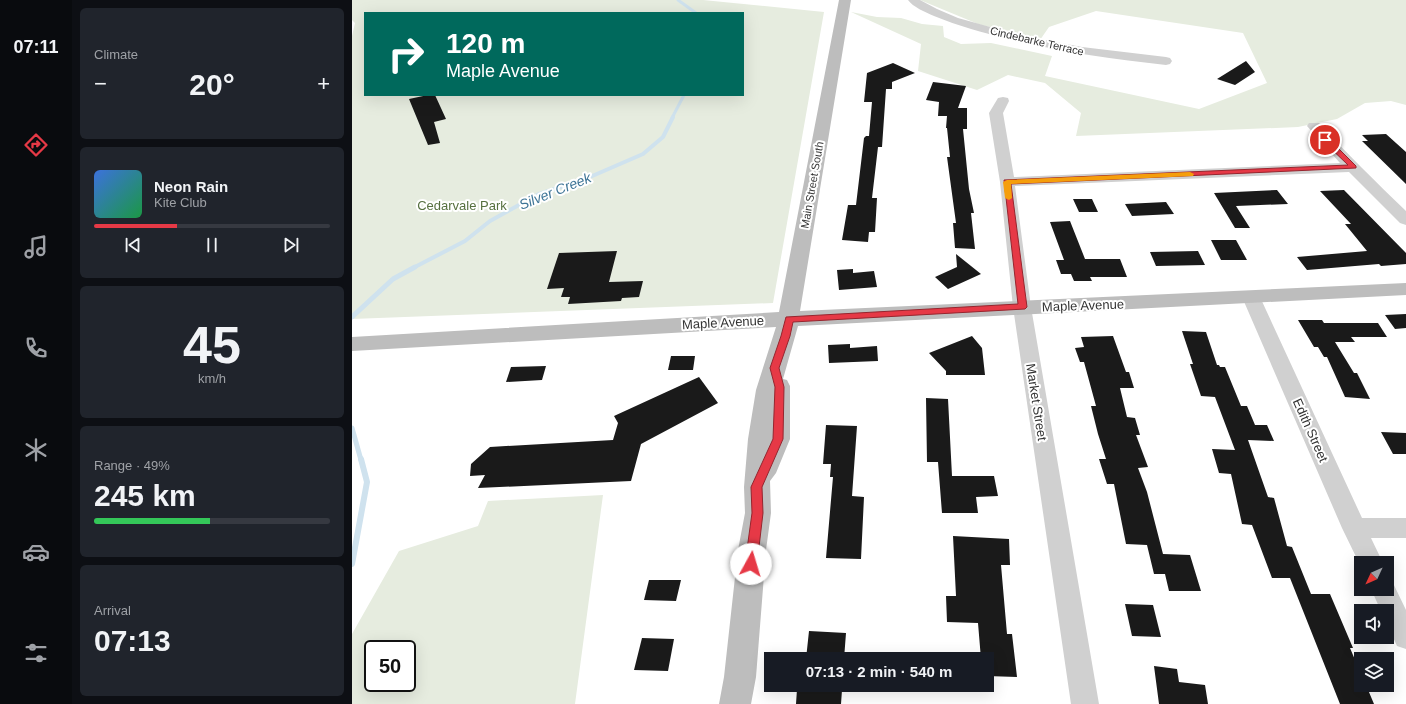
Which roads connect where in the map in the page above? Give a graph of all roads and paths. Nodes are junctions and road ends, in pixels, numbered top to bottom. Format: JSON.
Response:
{"nodes":[{"id":1,"x":845,"y":0,"type":"edge"},
{"id":2,"x":913,"y":0,"type":"edge"},
{"id":3,"x":1166,"y":61,"type":"dead end"},
{"id":4,"x":1003,"y":101,"type":"dead end"},
{"id":5,"x":1314,"y":126,"type":"dead end"},
{"id":6,"x":1354,"y":167,"type":"junction"},
{"id":7,"x":1007,"y":182,"type":"junction"},
{"id":8,"x":1406,"y":220,"type":"edge"},
{"id":9,"x":1406,"y":289,"type":"edge"},
{"id":10,"x":1252,"y":297,"type":"junction"},
{"id":11,"x":1022,"y":307,"type":"junction"},
{"id":12,"x":789,"y":319,"type":"junction"},
{"id":13,"x":352,"y":344,"type":"edge"},
{"id":14,"x":1354,"y":528,"type":"junction"},
{"id":15,"x":1406,"y":528,"type":"edge"},
{"id":16,"x":1368,"y":556,"type":"edge"},
{"id":17,"x":1386,"y":596,"type":"edge"},
{"id":18,"x":1406,"y":637,"type":"edge"},
{"id":19,"x":735,"y":704,"type":"edge"},
{"id":20,"x":1085,"y":704,"type":"edge"}],
"edges":[{"from":1,"to":12,"type":"main road","name":"Main Street South"},
{"from":2,"to":3,"type":"street","name":"Cindebarke Terrace"},
{"from":4,"to":7,"type":"street","name":"Market Street"},
{"from":5,"to":6,"type":"street"},
{"from":6,"to":7,"type":"street"},
{"from":6,"to":8,"type":"street"},
{"from":7,"to":11,"type":"street","name":"Market Street"},
{"from":9,"to":10,"type":"main road","name":"Maple Avenue"},
{"from":10,"to":11,"type":"main road","name":"Maple Avenue"},
{"from":10,"to":14,"type":"street","name":"Edith Street"},
{"from":11,"to":12,"type":"main road","name":"Maple Avenue"},
{"from":11,"to":20,"type":"street","name":"Market Street"},
{"from":12,"to":13,"type":"main road","name":"Maple Avenue"},
{"from":12,"to":19,"type":"main road","name":"Main Street South"},
{"from":14,"to":15,"type":"street"},
{"from":14,"to":16,"type":"street","name":"Edith Street"},
{"from":17,"to":18,"type":"street"}]}
